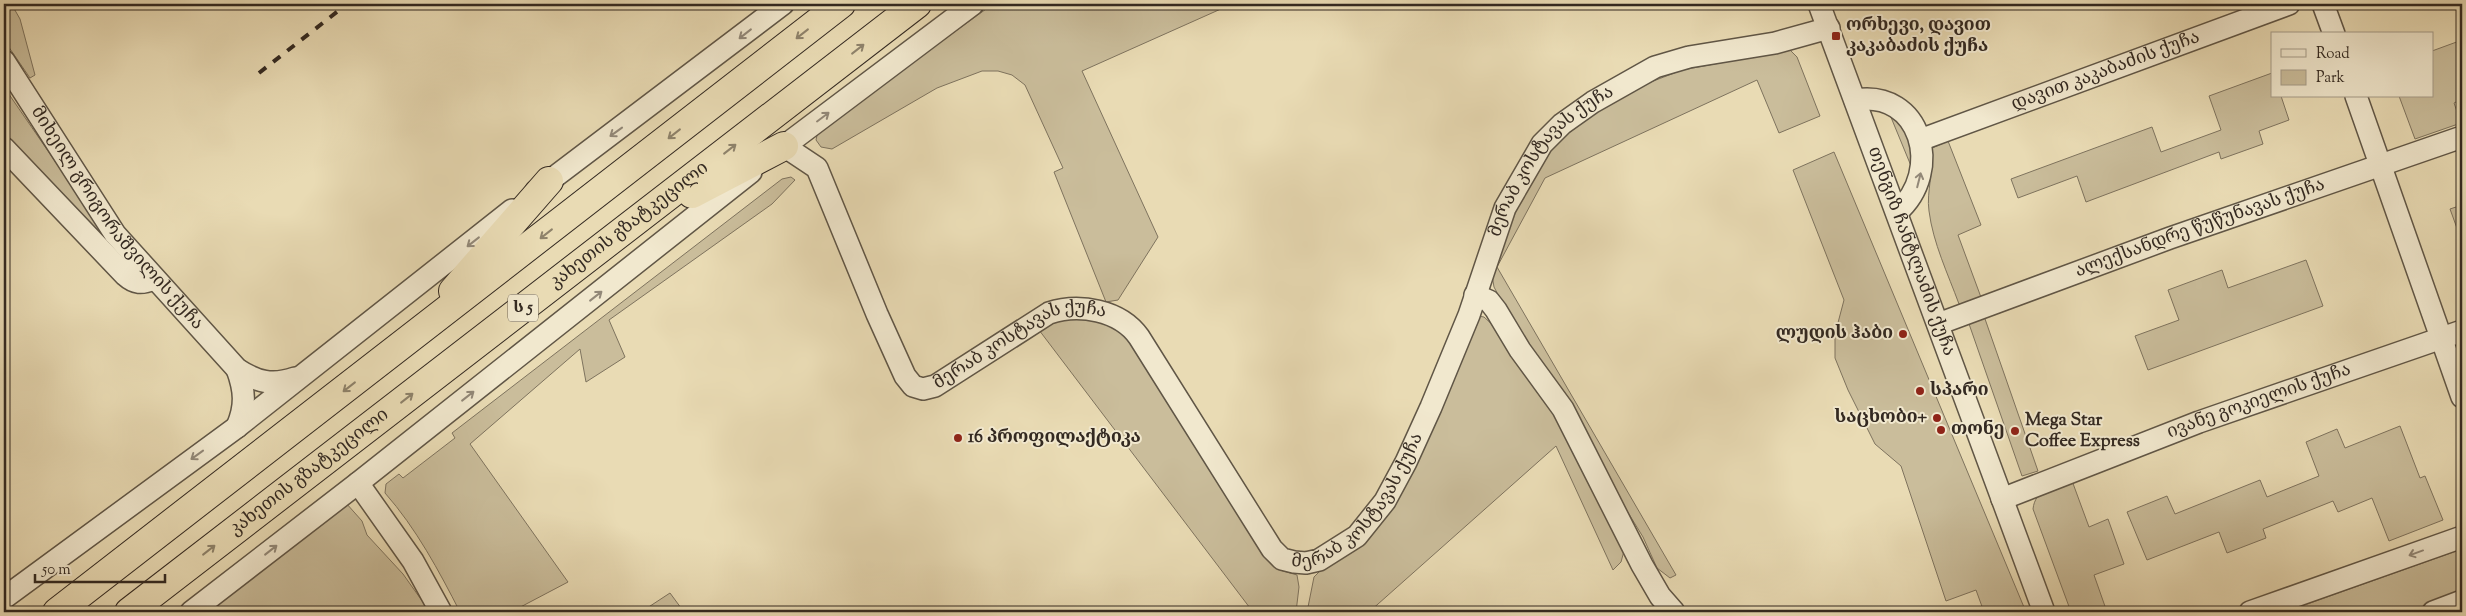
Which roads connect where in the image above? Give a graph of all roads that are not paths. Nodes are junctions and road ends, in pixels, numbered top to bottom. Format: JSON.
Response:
{"nodes":[{"id":1,"x":783,"y":4,"type":"edge"},
{"id":2,"x":841,"y":4,"type":"edge"},
{"id":3,"x":917,"y":4,"type":"edge"},
{"id":4,"x":973,"y":4,"type":"edge"},
{"id":5,"x":1819,"y":4,"type":"edge"},
{"id":6,"x":2290,"y":4,"type":"edge"},
{"id":7,"x":2323,"y":4,"type":"edge"},
{"id":8,"x":1829,"y":28,"type":"junction"},
{"id":9,"x":2333,"y":32,"type":"edge"},
{"id":10,"x":4,"y":60,"type":"edge"},
{"id":11,"x":2357,"y":98,"type":"edge"},
{"id":12,"x":1855,"y":100,"type":"junction"},
{"id":13,"x":2462,"y":137,"type":"edge"},
{"id":14,"x":1920,"y":140,"type":"junction"},
{"id":15,"x":784,"y":146,"type":"junction"},
{"id":16,"x":4,"y":148,"type":"edge"},
{"id":17,"x":2380,"y":164,"type":"junction"},
{"id":18,"x":549,"y":181,"type":"junction"},
{"id":19,"x":1897,"y":212,"type":"junction"},
{"id":20,"x":631,"y":226,"type":"junction"},
{"id":21,"x":154,"y":279,"type":"junction"},
{"id":22,"x":1475,"y":295,"type":"junction"},
{"id":23,"x":1938,"y":324,"type":"junction"},
{"id":24,"x":2452,"y":334,"type":"edge"},
{"id":25,"x":411,"y":339,"type":"junction"},
{"id":26,"x":237,"y":369,"type":"junction"},
{"id":27,"x":302,"y":375,"type":"junction"},
{"id":28,"x":2462,"y":397,"type":"edge"},
{"id":29,"x":237,"y":427,"type":"junction"},
{"id":30,"x":358,"y":484,"type":"junction"},
{"id":31,"x":2002,"y":499,"type":"junction"},
{"id":32,"x":2462,"y":537,"type":"edge"},
{"id":33,"x":4,"y":598,"type":"edge"},
{"id":34,"x":2462,"y":601,"type":"edge"},
{"id":35,"x":57,"y":612,"type":"edge"},
{"id":36,"x":129,"y":612,"type":"edge"},
{"id":37,"x":191,"y":612,"type":"edge"},
{"id":38,"x":441,"y":612,"type":"edge"},
{"id":39,"x":1674,"y":612,"type":"edge"},
{"id":40,"x":2044,"y":612,"type":"edge"},
{"id":41,"x":2250,"y":612,"type":"edge"},
{"id":42,"x":2433,"y":612,"type":"edge"}],
"edges":[{"from":1,"to":18,"type":"street","one_way":true},
{"from":2,"to":25,"type":"highway","number":"ს 5","one_way":true},
{"from":20,"to":3,"type":"highway","name":"კახეთის გზატკეცილი","number":"ს 5","one_way":true},
{"from":15,"to":4,"type":"street","name":"კახეთის გზატკეცილი","one_way":true},
{"from":5,"to":8,"type":"street","name":"თენგიზ ჩანტლაძის ქუჩა"},
{"from":6,"to":14,"type":"street","name":"დავით კაკაბაძის ქუჩა"},
{"from":7,"to":9,"type":"street"},
{"from":8,"to":12,"type":"street","name":"თენგიზ ჩანტლაძის ქუჩა"},
{"from":8,"to":22,"type":"street","name":"მერაბ კოსტავას ქუჩა"},
{"from":10,"to":21,"type":"street","name":"მიხეილ გრიგორაშვილის ქუჩა"},
{"from":11,"to":17,"type":"street"},
{"from":12,"to":14,"type":"street"},
{"from":12,"to":19,"type":"street","name":"თენგიზ ჩანტლაძის ქუჩა"},
{"from":13,"to":17,"type":"street","name":"ალექსანდრე წუწუნავას ქუჩა"},
{"from":19,"to":14,"type":"street","one_way":true},
{"from":15,"to":20,"type":"highway"},
{"from":15,"to":22,"type":"street","name":"მერაბ კოსტავას ქუჩა"},
{"from":30,"to":15,"type":"street","name":"კახეთის გზატკეცილი","one_way":true},
{"from":16,"to":21,"type":"street"},
{"from":17,"to":23,"type":"street","name":"ალექსანდრე წუწუნავას ქუჩა"},
{"from":17,"to":24,"type":"street"},
{"from":18,"to":25,"type":"highway"},
{"from":18,"to":27,"type":"street","one_way":true},
{"from":19,"to":23,"type":"street","name":"თენგიზ ჩანტლაძის ქუჩა"},
{"from":36,"to":20,"type":"highway","name":"კახეთის გზატკეცილი","number":"ს 5","one_way":true},
{"from":21,"to":26,"type":"street","name":"მიხეილ გრიგორაშვილის ქუჩა"},
{"from":22,"to":39,"type":"street"},
{"from":23,"to":31,"type":"street","name":"თენგიზ ჩანტლაძის ქუჩა"},
{"from":24,"to":28,"type":"street"},
{"from":24,"to":31,"type":"street","name":"ივანე გოკიელის ქუჩა"},
{"from":25,"to":35,"type":"highway","number":"ს 5","one_way":true},
{"from":26,"to":27,"type":"street"},
{"from":26,"to":29,"type":"street"},
{"from":27,"to":29,"type":"street"},
{"from":29,"to":33,"type":"street","one_way":true},
{"from":37,"to":30,"type":"street","name":"კახეთის გზატკეცილი","one_way":true},
{"from":30,"to":38,"type":"street"},
{"from":31,"to":40,"type":"street","name":"თენგიზ ჩანტლაძის ქუჩა"},
{"from":32,"to":41,"type":"street","one_way":true},
{"from":34,"to":42,"type":"street"}]}
